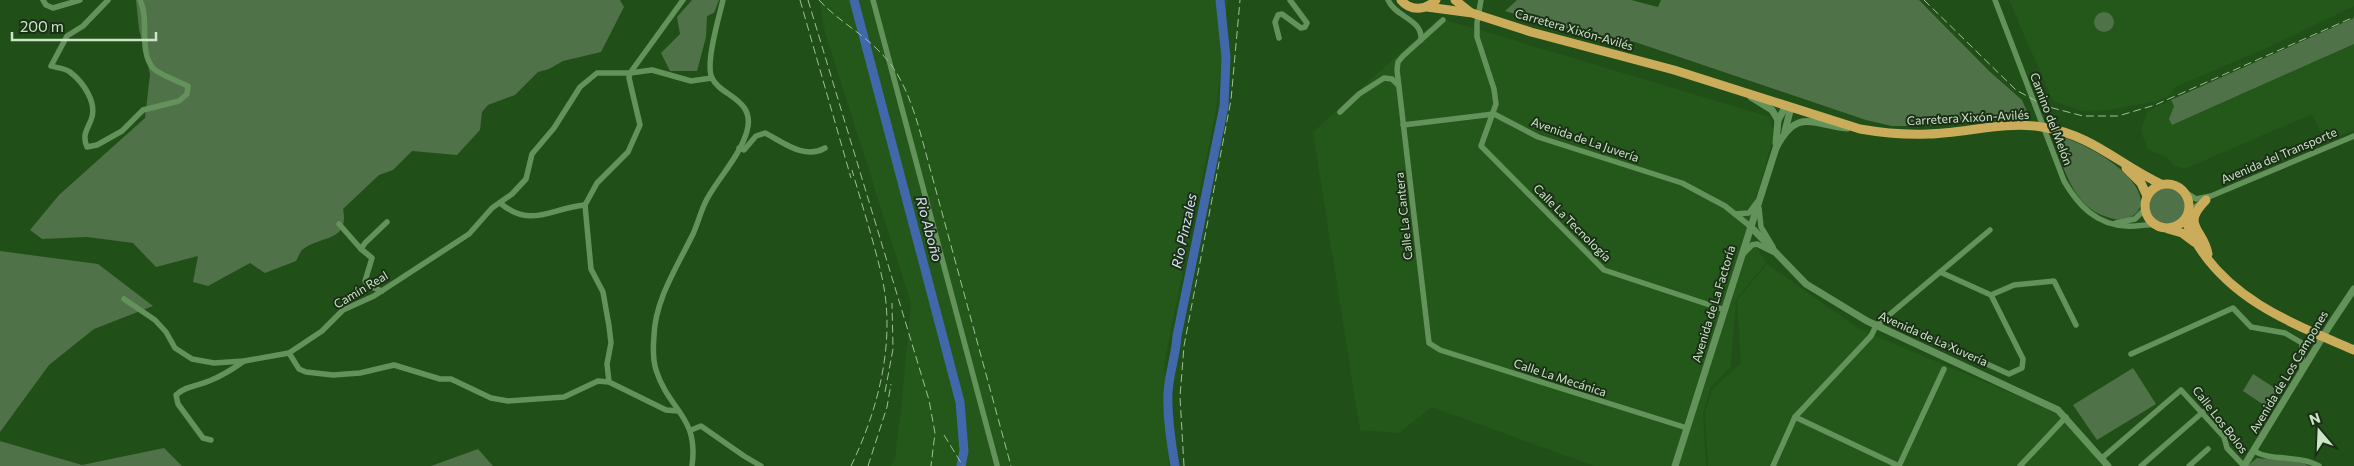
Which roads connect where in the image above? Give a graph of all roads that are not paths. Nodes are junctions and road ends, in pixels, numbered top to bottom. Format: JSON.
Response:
{"nodes":[{"id":1,"x":43,"y":0,"type":"edge"},
{"id":2,"x":80,"y":0,"type":"edge"},
{"id":3,"x":108,"y":0,"type":"edge"},
{"id":4,"x":140,"y":0,"type":"edge"},
{"id":5,"x":683,"y":0,"type":"edge"},
{"id":6,"x":723,"y":0,"type":"edge"},
{"id":7,"x":872,"y":0,"type":"edge"},
{"id":8,"x":1290,"y":0,"type":"edge"},
{"id":9,"x":1388,"y":0,"type":"edge"},
{"id":10,"x":1401,"y":0,"type":"edge"},
{"id":11,"x":1436,"y":0,"type":"edge"},
{"id":12,"x":1455,"y":0,"type":"edge"},
{"id":13,"x":1481,"y":0,"type":"edge"},
{"id":14,"x":1995,"y":0,"type":"edge"},
{"id":15,"x":1427,"y":7,"type":"junction"},
{"id":16,"x":1471,"y":12,"type":"junction"},
{"id":17,"x":1443,"y":20,"type":"dead end"},
{"id":18,"x":1280,"y":38,"type":"dead end"},
{"id":19,"x":1421,"y":40,"type":"junction"},
{"id":20,"x":630,"y":73,"type":"junction"},
{"id":21,"x":712,"y":78,"type":"junction"},
{"id":22,"x":1399,"y":86,"type":"junction"},
{"id":23,"x":1740,"y":91,"type":"junction"},
{"id":24,"x":1789,"y":106,"type":"junction"},
{"id":25,"x":1340,"y":112,"type":"dead end"},
{"id":26,"x":1494,"y":114,"type":"junction"},
{"id":27,"x":1778,"y":120,"type":"junction"},
{"id":28,"x":1403,"y":124,"type":"junction"},
{"id":29,"x":1860,"y":129,"type":"junction"},
{"id":30,"x":1784,"y":132,"type":"junction"},
{"id":31,"x":2354,"y":136,"type":"edge"},
{"id":32,"x":739,"y":148,"type":"junction"},
{"id":33,"x":825,"y":148,"type":"dead end"},
{"id":34,"x":1776,"y":148,"type":"junction"},
{"id":35,"x":2113,"y":155,"type":"junction"},
{"id":36,"x":2162,"y":184,"type":"junction"},
{"id":37,"x":2185,"y":192,"type":"junction"},
{"id":38,"x":2147,"y":196,"type":"junction"},
{"id":39,"x":1760,"y":198,"type":"junction"},
{"id":40,"x":2209,"y":198,"type":"junction"},
{"id":41,"x":500,"y":203,"type":"junction"},
{"id":42,"x":585,"y":205,"type":"junction"},
{"id":43,"x":2145,"y":209,"type":"junction"},
{"id":44,"x":2190,"y":210,"type":"junction"},
{"id":45,"x":1735,"y":214,"type":"junction"},
{"id":46,"x":2185,"y":220,"type":"junction"},
{"id":47,"x":387,"y":222,"type":"dead end"},
{"id":48,"x":339,"y":224,"type":"dead end"},
{"id":49,"x":2114,"y":224,"type":"junction"},
{"id":50,"x":2154,"y":224,"type":"junction"},
{"id":51,"x":1750,"y":226,"type":"junction"},
{"id":52,"x":2167,"y":229,"type":"junction"},
{"id":53,"x":1990,"y":230,"type":"dead end"},
{"id":54,"x":2196,"y":244,"type":"junction"},
{"id":55,"x":361,"y":250,"type":"junction"},
{"id":56,"x":1778,"y":256,"type":"junction"},
{"id":57,"x":1741,"y":257,"type":"junction"},
{"id":58,"x":2210,"y":262,"type":"junction"},
{"id":59,"x":1940,"y":272,"type":"junction"},
{"id":60,"x":2354,"y":289,"type":"edge"},
{"id":61,"x":382,"y":291,"type":"junction"},
{"id":62,"x":1991,"y":296,"type":"junction"},
{"id":63,"x":124,"y":299,"type":"dead end"},
{"id":64,"x":1724,"y":310,"type":"junction"},
{"id":65,"x":1885,"y":318,"type":"junction"},
{"id":66,"x":2076,"y":325,"type":"dead end"},
{"id":67,"x":1876,"y":326,"type":"junction"},
{"id":68,"x":1429,"y":343,"type":"joint"},
{"id":69,"x":2354,"y":350,"type":"edge"},
{"id":70,"x":289,"y":354,"type":"junction"},
{"id":71,"x":2131,"y":354,"type":"dead end"},
{"id":72,"x":244,"y":361,"type":"junction"},
{"id":73,"x":1944,"y":368,"type":"dead end"},
{"id":74,"x":2302,"y":370,"type":"junction"},
{"id":75,"x":609,"y":382,"type":"junction"},
{"id":76,"x":678,"y":410,"type":"junction"},
{"id":77,"x":2203,"y":412,"type":"junction"},
{"id":78,"x":1795,"y":417,"type":"junction"},
{"id":79,"x":2066,"y":417,"type":"junction"},
{"id":80,"x":1687,"y":428,"type":"junction"},
{"id":81,"x":691,"y":430,"type":"junction"},
{"id":82,"x":211,"y":440,"type":"dead end"},
{"id":83,"x":2208,"y":449,"type":"dead end"},
{"id":84,"x":2254,"y":451,"type":"junction"},
{"id":85,"x":2102,"y":458,"type":"junction"},
{"id":86,"x":997,"y":464,"type":"dead end"},
{"id":87,"x":692,"y":466,"type":"edge"},
{"id":88,"x":761,"y":466,"type":"edge"},
{"id":89,"x":1675,"y":466,"type":"edge"},
{"id":90,"x":1773,"y":466,"type":"edge"},
{"id":91,"x":1899,"y":466,"type":"edge"},
{"id":92,"x":2020,"y":466,"type":"edge"},
{"id":93,"x":2108,"y":466,"type":"edge"},
{"id":94,"x":2141,"y":466,"type":"edge"},
{"id":95,"x":2189,"y":466,"type":"edge"},
{"id":96,"x":2244,"y":466,"type":"edge"},
{"id":97,"x":2319,"y":466,"type":"edge"}],
"edges":[{"from":1,"to":2,"type":"street"},
{"from":3,"to":4,"type":"street"},
{"from":5,"to":20,"type":"street"},
{"from":6,"to":21,"type":"street"},
{"from":7,"to":86,"type":"street"},
{"from":8,"to":18,"type":"street"},
{"from":9,"to":19,"type":"street"},
{"from":10,"to":15,"type":"highway","name":"Carretera Xixón-Avilés"},
{"from":11,"to":15,"type":"highway"},
{"from":12,"to":16,"type":"highway","name":"Carretera Xixón-Avilés"},
{"from":13,"to":26,"type":"street"},
{"from":14,"to":49,"type":"street","name":"Camino del Melón"},
{"from":15,"to":16,"type":"highway","name":"Carretera Xixón-Avilés"},
{"from":16,"to":23,"type":"highway","name":"Carretera Xixón-Avilés"},
{"from":17,"to":19,"type":"street","name":"Calle La Cantera"},
{"from":19,"to":22,"type":"street","name":"Calle La Cantera"},
{"from":20,"to":21,"type":"street","name":"Camín Real"},
{"from":20,"to":41,"type":"street","name":"Camín Real"},
{"from":20,"to":42,"type":"street"},
{"from":21,"to":32,"type":"street"},
{"from":22,"to":25,"type":"street"},
{"from":22,"to":28,"type":"street","name":"Calle La Cantera"},
{"from":23,"to":24,"type":"highway","name":"Carretera Xixón-Avilés"},
{"from":23,"to":27,"type":"street"},
{"from":24,"to":27,"type":"street","name":"Avenida de La Factoría"},
{"from":24,"to":29,"type":"highway","name":"Carretera Xixón-Avilés"},
{"from":24,"to":30,"type":"street","name":"Avenida de La Factoría"},
{"from":26,"to":28,"type":"street"},
{"from":26,"to":45,"type":"street","name":"Avenida de La Juvería"},
{"from":26,"to":64,"type":"street","name":"Calle La Tecnología"},
{"from":27,"to":34,"type":"street","name":"Avenida de La Factoría"},
{"from":28,"to":68,"type":"street","name":"Calle La Cantera"},
{"from":29,"to":30,"type":"street"},
{"from":29,"to":35,"type":"highway","name":"Carretera Xixón-Avilés"},
{"from":30,"to":34,"type":"street","name":"Avenida de La Factoría"},
{"from":31,"to":40,"type":"street","name":"Avenida del Transporte"},
{"from":32,"to":33,"type":"street"},
{"from":32,"to":76,"type":"street"},
{"from":34,"to":39,"type":"street","name":"Avenida de La Factoría"},
{"from":35,"to":36,"type":"highway","name":"Carretera Xixón-Avilés"},
{"from":35,"to":38,"type":"highway","name":"Carretera Xixón-Avilés"},
{"from":36,"to":37,"type":"highway"},
{"from":36,"to":38,"type":"highway"},
{"from":37,"to":40,"type":"street"},
{"from":37,"to":44,"type":"highway"},
{"from":38,"to":43,"type":"highway"},
{"from":39,"to":45,"type":"street"},
{"from":39,"to":51,"type":"street","name":"Avenida de La Factoría"},
{"from":39,"to":56,"type":"street"},
{"from":40,"to":44,"type":"street","name":"Avenida del Transporte"},
{"from":40,"to":58,"type":"highway"},
{"from":41,"to":42,"type":"street"},
{"from":41,"to":61,"type":"street","name":"Camín Real"},
{"from":42,"to":75,"type":"street"},
{"from":43,"to":49,"type":"street"},
{"from":43,"to":50,"type":"highway"},
{"from":44,"to":46,"type":"highway"},
{"from":45,"to":51,"type":"street","name":"Avenida de La Juvería"},
{"from":46,"to":52,"type":"highway"},
{"from":46,"to":54,"type":"highway"},
{"from":47,"to":55,"type":"street"},
{"from":48,"to":55,"type":"street"},
{"from":49,"to":50,"type":"street","name":"Camino del Melón"},
{"from":50,"to":52,"type":"highway"},
{"from":51,"to":56,"type":"street","name":"Avenida de La Xuvería"},
{"from":51,"to":57,"type":"street","name":"Avenida de La Factoría"},
{"from":52,"to":54,"type":"highway"},
{"from":53,"to":59,"type":"street"},
{"from":54,"to":58,"type":"highway"},
{"from":55,"to":61,"type":"street"},
{"from":56,"to":57,"type":"street"},
{"from":56,"to":67,"type":"street","name":"Avenida de La Xuvería"},
{"from":57,"to":64,"type":"street","name":"Avenida de La Factoría"},
{"from":58,"to":69,"type":"highway"},
{"from":59,"to":62,"type":"street"},
{"from":59,"to":65,"type":"street"},
{"from":60,"to":74,"type":"street","name":"Avenida de Los Campones"},
{"from":61,"to":70,"type":"street","name":"Camín Real"},
{"from":62,"to":65,"type":"street"},
{"from":62,"to":66,"type":"street"},
{"from":63,"to":72,"type":"street","name":"Camín Real"},
{"from":64,"to":80,"type":"street","name":"Avenida de La Factoría"},
{"from":65,"to":67,"type":"street"},
{"from":67,"to":78,"type":"street"},
{"from":67,"to":79,"type":"street","name":"Avenida de La Xuvería"},
{"from":68,"to":80,"type":"street","name":"Calle La Mecánica"},
{"from":70,"to":72,"type":"street","name":"Camín Real"},
{"from":70,"to":75,"type":"street"},
{"from":71,"to":74,"type":"street"},
{"from":72,"to":82,"type":"street"},
{"from":73,"to":91,"type":"street"},
{"from":74,"to":84,"type":"street","name":"Avenida de Los Campones"},
{"from":75,"to":76,"type":"street"},
{"from":76,"to":81,"type":"street"},
{"from":77,"to":85,"type":"street","name":"Calle Los Bolos"},
{"from":77,"to":94,"type":"street"},
{"from":77,"to":96,"type":"street","name":"Calle Los Bolos"},
{"from":78,"to":90,"type":"street"},
{"from":78,"to":91,"type":"street"},
{"from":79,"to":85,"type":"street","name":"Avenida de La Xuvería"},
{"from":79,"to":92,"type":"street"},
{"from":80,"to":89,"type":"street","name":"Avenida de La Factoría"},
{"from":81,"to":87,"type":"street"},
{"from":81,"to":88,"type":"street"},
{"from":83,"to":95,"type":"street"},
{"from":84,"to":96,"type":"street","name":"Avenida de Los Campones"},
{"from":84,"to":97,"type":"street"},
{"from":85,"to":93,"type":"street","name":"Avenida de La Xuvería"}]}
